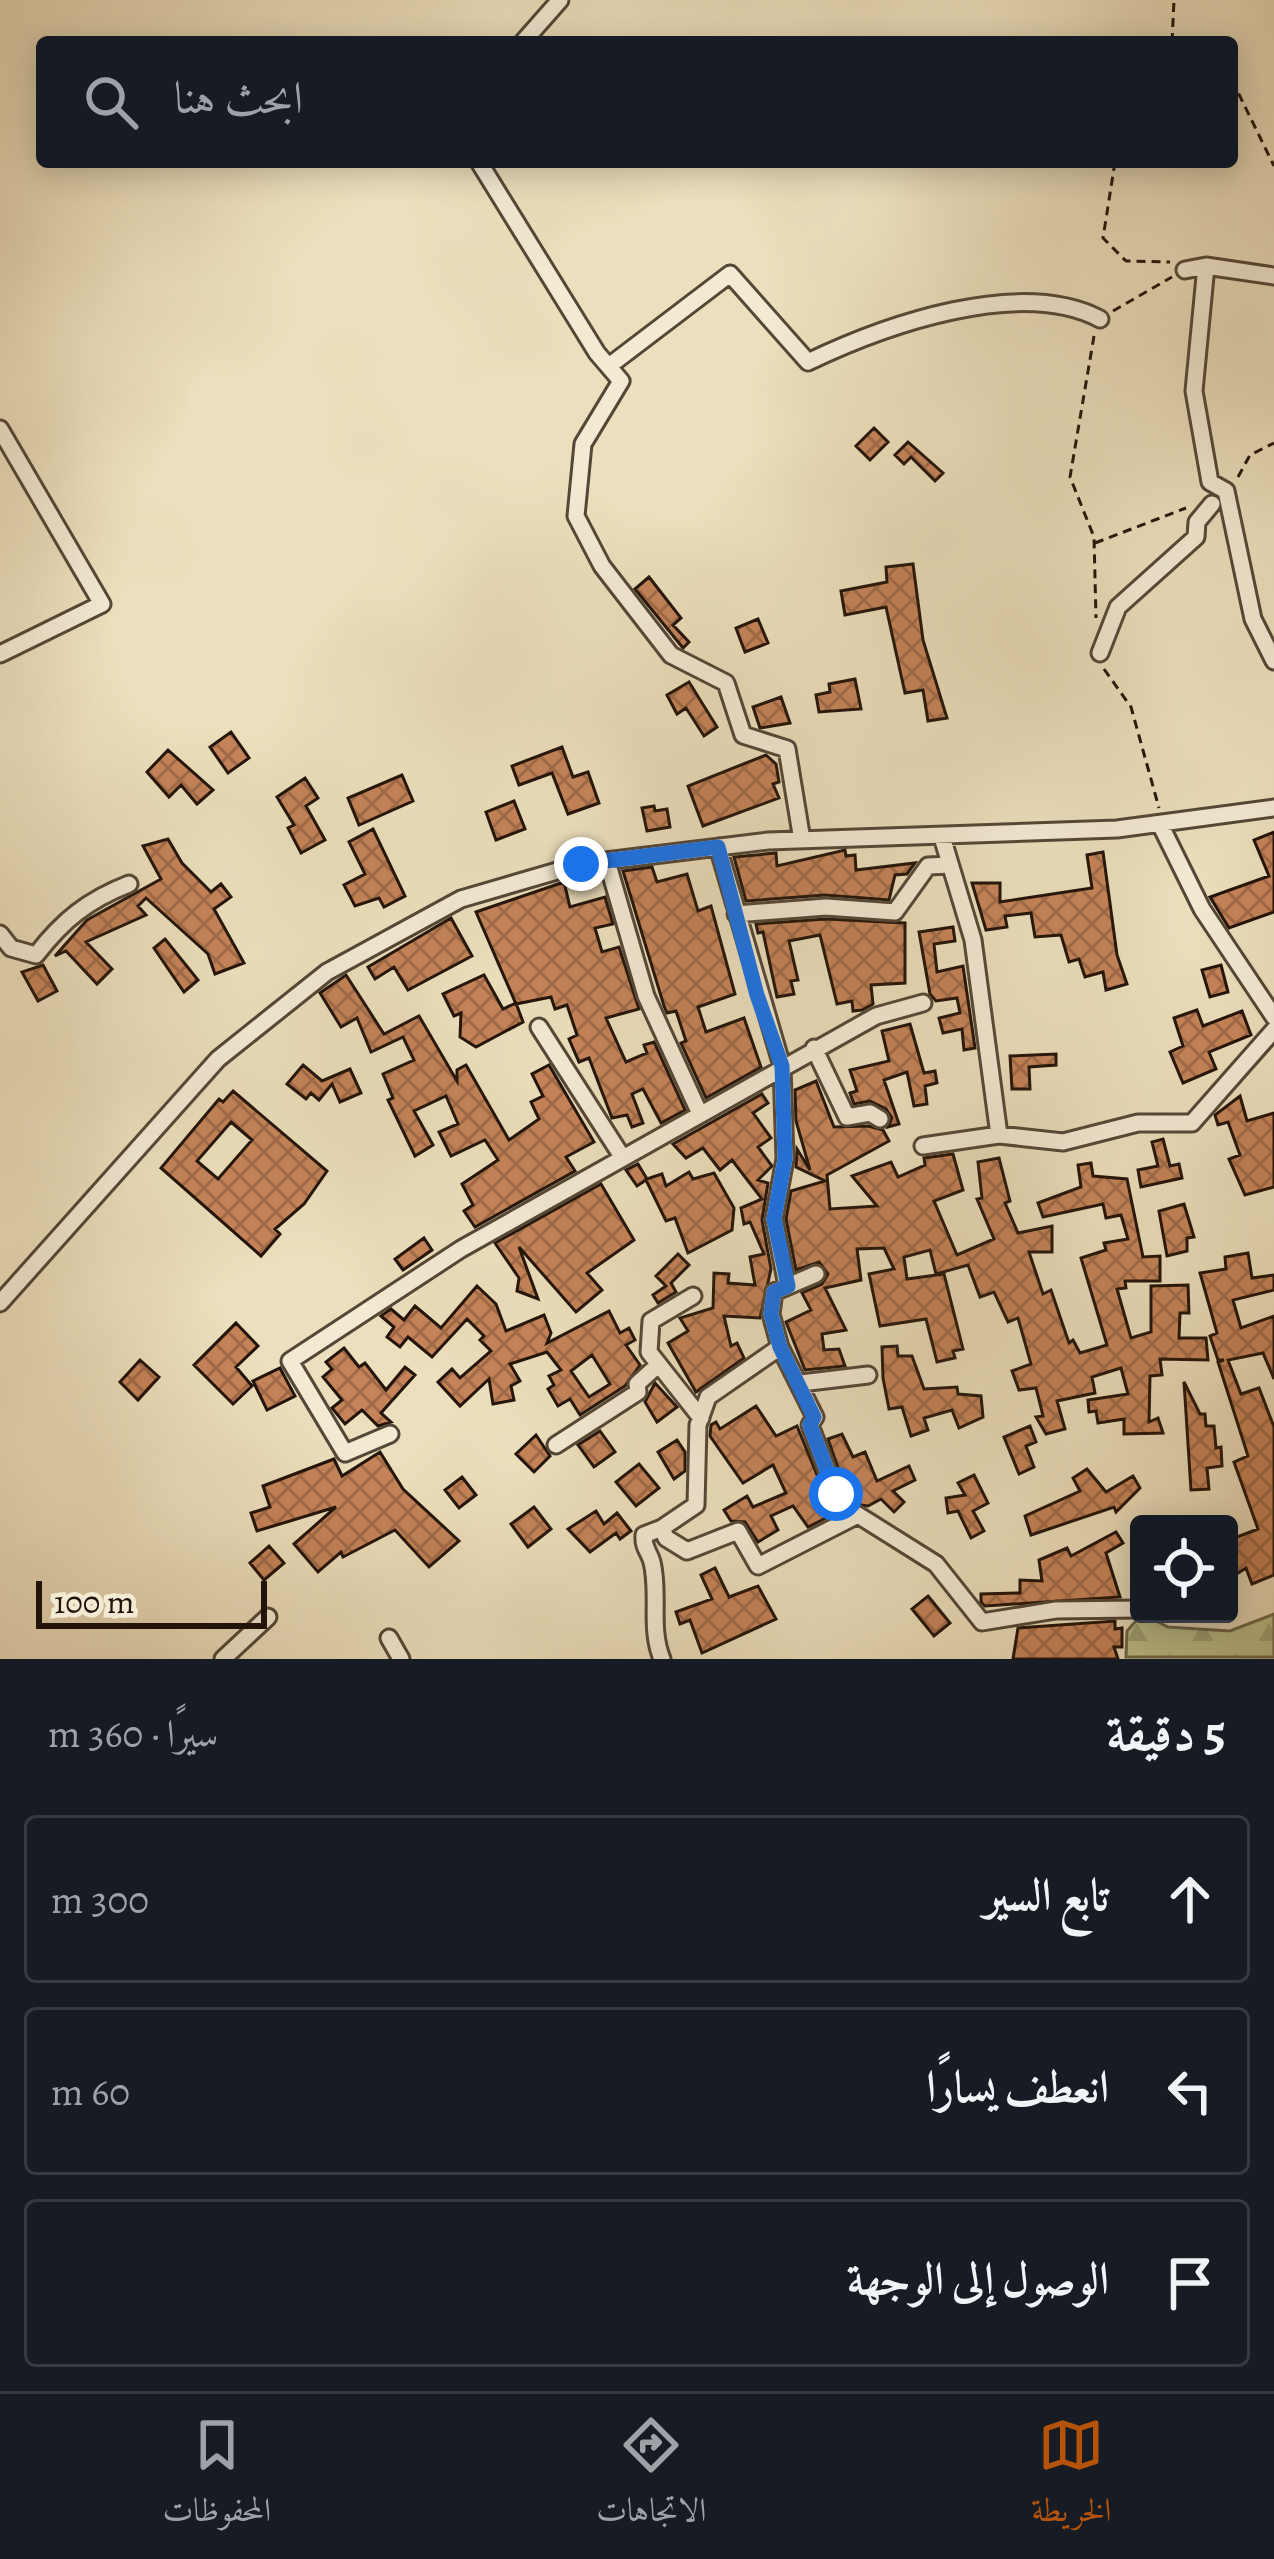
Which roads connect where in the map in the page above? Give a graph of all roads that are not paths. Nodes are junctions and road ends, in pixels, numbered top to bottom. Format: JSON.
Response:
{"nodes":[{"id":1,"x":560,"y":0,"type":"edge"},
{"id":2,"x":528,"y":36,"type":"edge"},
{"id":3,"x":483,"y":168,"type":"edge"},
{"id":4,"x":1206,"y":266,"type":"junction"},
{"id":5,"x":1185,"y":270,"type":"road end"},
{"id":6,"x":1274,"y":276,"type":"edge"},
{"id":7,"x":1100,"y":319,"type":"road end"},
{"id":8,"x":609,"y":366,"type":"junction"},
{"id":9,"x":0,"y":429,"type":"edge"},
{"id":10,"x":1212,"y":504,"type":"road end"},
{"id":11,"x":1100,"y":653,"type":"road end"},
{"id":12,"x":0,"y":654,"type":"edge"},
{"id":13,"x":1274,"y":661,"type":"edge"},
{"id":14,"x":1274,"y":808,"type":"edge"},
{"id":15,"x":1160,"y":824,"type":"junction"},
{"id":16,"x":941,"y":837,"type":"junction"},
{"id":17,"x":802,"y":840,"type":"junction"},
{"id":18,"x":718,"y":847,"type":"junction"},
{"id":19,"x":607,"y":861,"type":"junction"},
{"id":20,"x":950,"y":865,"type":"junction"},
{"id":21,"x":129,"y":884,"type":"dead end"},
{"id":22,"x":736,"y":914,"type":"junction"},
{"id":23,"x":0,"y":934,"type":"edge"},
{"id":24,"x":923,"y":1003,"type":"dead end"},
{"id":25,"x":1274,"y":1017,"type":"edge"},
{"id":26,"x":539,"y":1027,"type":"dead end"},
{"id":27,"x":1274,"y":1030,"type":"edge"},
{"id":28,"x":814,"y":1048,"type":"junction"},
{"id":29,"x":782,"y":1066,"type":"junction"},
{"id":30,"x":700,"y":1114,"type":"junction"},
{"id":31,"x":880,"y":1119,"type":"dead end"},
{"id":32,"x":999,"y":1136,"type":"junction"},
{"id":33,"x":923,"y":1146,"type":"dead end"},
{"id":34,"x":621,"y":1155,"type":"junction"},
{"id":35,"x":816,"y":1274,"type":"dead end"},
{"id":36,"x":788,"y":1286,"type":"junction"},
{"id":37,"x":693,"y":1296,"type":"dead end"},
{"id":38,"x":0,"y":1304,"type":"edge"},
{"id":39,"x":780,"y":1347,"type":"junction"},
{"id":40,"x":658,"y":1365,"type":"junction"},
{"id":41,"x":868,"y":1375,"type":"dead end"},
{"id":42,"x":801,"y":1383,"type":"junction"},
{"id":43,"x":701,"y":1418,"type":"junction"},
{"id":44,"x":390,"y":1434,"type":"dead end"},
{"id":45,"x":556,"y":1445,"type":"dead end"},
{"id":46,"x":836,"y":1494,"type":"dead end"},
{"id":47,"x":662,"y":1528,"type":"junction"},
{"id":48,"x":1130,"y":1609,"type":"edge"},
{"id":49,"x":268,"y":1617,"type":"dead end"},
{"id":50,"x":389,"y":1638,"type":"dead end"},
{"id":51,"x":223,"y":1659,"type":"edge"},
{"id":52,"x":400,"y":1659,"type":"edge"},
{"id":53,"x":662,"y":1659,"type":"edge"}],
"edges":[{"from":1,"to":2,"type":"street"},
{"from":3,"to":8,"type":"street"},
{"from":4,"to":5,"type":"street"},
{"from":4,"to":6,"type":"street"},
{"from":4,"to":13,"type":"street"},
{"from":7,"to":8,"type":"street"},
{"from":8,"to":17,"type":"street"},
{"from":9,"to":12,"type":"street"},
{"from":10,"to":11,"type":"street"},
{"from":14,"to":15,"type":"street"},
{"from":15,"to":16,"type":"street"},
{"from":15,"to":25,"type":"street"},
{"from":16,"to":17,"type":"street"},
{"from":16,"to":20,"type":"street"},
{"from":17,"to":18,"type":"street"},
{"from":18,"to":19,"type":"street"},
{"from":18,"to":22,"type":"street"},
{"from":19,"to":30,"type":"street"},
{"from":19,"to":38,"type":"street"},
{"from":20,"to":22,"type":"street"},
{"from":20,"to":32,"type":"street"},
{"from":21,"to":23,"type":"street"},
{"from":22,"to":29,"type":"street"},
{"from":24,"to":28,"type":"street"},
{"from":26,"to":34,"type":"street"},
{"from":27,"to":32,"type":"street"},
{"from":28,"to":29,"type":"street"},
{"from":28,"to":31,"type":"street"},
{"from":29,"to":30,"type":"street"},
{"from":29,"to":36,"type":"street"},
{"from":30,"to":34,"type":"street"},
{"from":32,"to":33,"type":"street"},
{"from":34,"to":44,"type":"street"},
{"from":35,"to":36,"type":"street"},
{"from":36,"to":39,"type":"street"},
{"from":37,"to":40,"type":"street"},
{"from":39,"to":42,"type":"street"},
{"from":39,"to":43,"type":"street"},
{"from":40,"to":43,"type":"street"},
{"from":40,"to":45,"type":"street"},
{"from":41,"to":42,"type":"street"},
{"from":42,"to":46,"type":"street"},
{"from":43,"to":47,"type":"street"},
{"from":47,"to":48,"type":"street"},
{"from":47,"to":53,"type":"street"},
{"from":49,"to":51,"type":"street"},
{"from":50,"to":52,"type":"street"}]}
